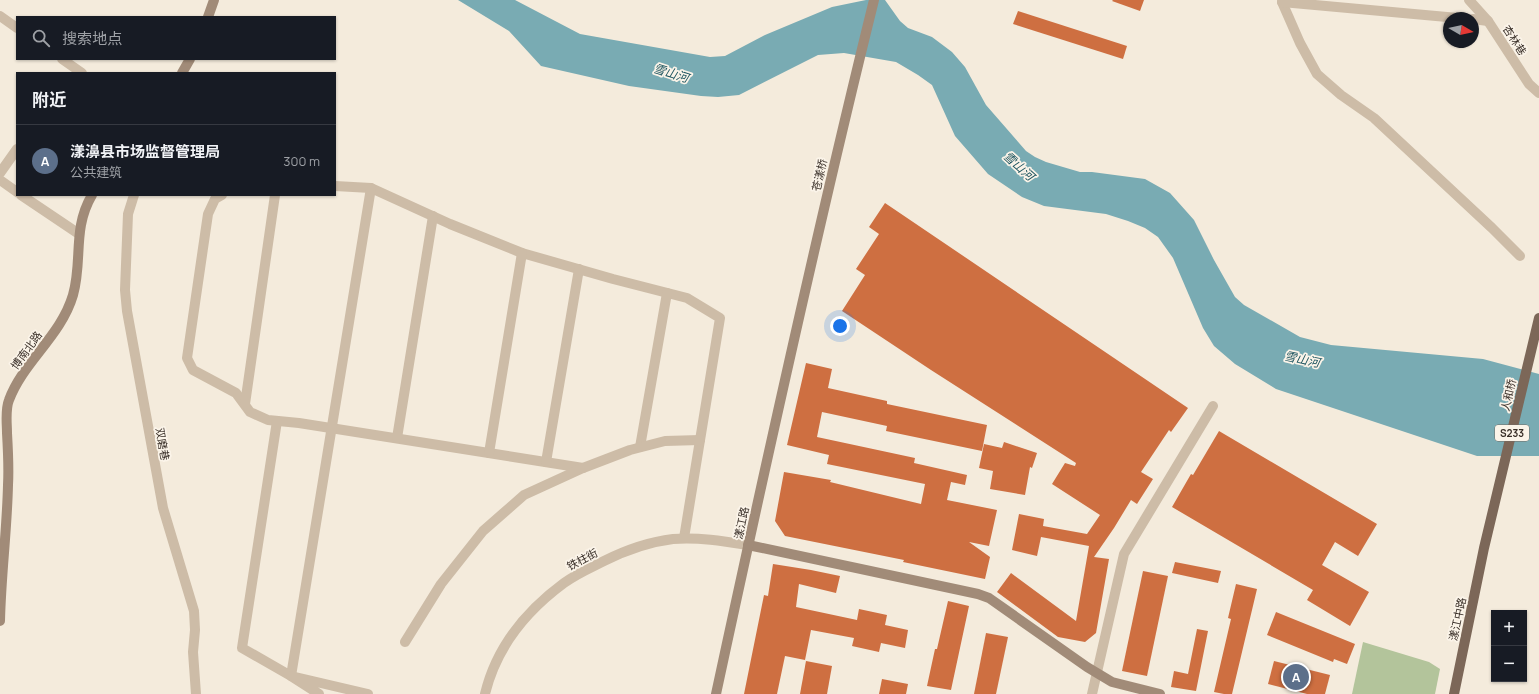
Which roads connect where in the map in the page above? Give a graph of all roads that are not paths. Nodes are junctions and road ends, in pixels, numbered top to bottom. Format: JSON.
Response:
{"nodes":[{"id":1,"x":214,"y":0,"type":"edge"},
{"id":2,"x":874,"y":0,"type":"edge"},
{"id":3,"x":1469,"y":0,"type":"edge"},
{"id":4,"x":1282,"y":1,"type":"edge"},
{"id":5,"x":0,"y":16,"type":"edge"},
{"id":6,"x":208,"y":16,"type":"edge"},
{"id":7,"x":1443,"y":17,"type":"edge"},
{"id":8,"x":1479,"y":20,"type":"edge"},
{"id":9,"x":1488,"y":21,"type":"junction"},
{"id":10,"x":16,"y":27,"type":"edge"},
{"id":11,"x":63,"y":60,"type":"edge"},
{"id":12,"x":189,"y":60,"type":"edge"},
{"id":13,"x":75,"y":71,"type":"edge"},
{"id":14,"x":183,"y":72,"type":"edge"},
{"id":15,"x":1539,"y":93,"type":"edge"},
{"id":16,"x":16,"y":150,"type":"edge"},
{"id":17,"x":0,"y":173,"type":"edge"},
{"id":18,"x":0,"y":180,"type":"edge"},
{"id":19,"x":336,"y":186,"type":"edge"},
{"id":20,"x":371,"y":188,"type":"junction"},
{"id":21,"x":16,"y":191,"type":"edge"},
{"id":22,"x":22,"y":196,"type":"edge"},
{"id":23,"x":92,"y":196,"type":"edge"},
{"id":24,"x":134,"y":196,"type":"edge"},
{"id":25,"x":220,"y":196,"type":"edge"},
{"id":26,"x":275,"y":196,"type":"edge"},
{"id":27,"x":433,"y":216,"type":"junction"},
{"id":28,"x":79,"y":234,"type":"junction"},
{"id":29,"x":522,"y":253,"type":"junction"},
{"id":30,"x":1520,"y":256,"type":"dead end"},
{"id":31,"x":579,"y":269,"type":"junction"},
{"id":32,"x":667,"y":293,"type":"junction"},
{"id":33,"x":1539,"y":318,"type":"edge"},
{"id":34,"x":789,"y":356,"type":"joint"},
{"id":35,"x":245,"y":404,"type":"junction"},
{"id":36,"x":1213,"y":406,"type":"dead end"},
{"id":37,"x":277,"y":421,"type":"junction"},
{"id":38,"x":332,"y":428,"type":"junction"},
{"id":39,"x":397,"y":438,"type":"junction"},
{"id":40,"x":700,"y":440,"type":"junction"},
{"id":41,"x":640,"y":447,"type":"junction"},
{"id":42,"x":489,"y":453,"type":"junction"},
{"id":43,"x":546,"y":462,"type":"junction"},
{"id":44,"x":583,"y":468,"type":"junction"},
{"id":45,"x":684,"y":538,"type":"junction"},
{"id":46,"x":748,"y":545,"type":"junction"},
{"id":47,"x":1484,"y":548,"type":"joint"},
{"id":48,"x":0,"y":621,"type":"edge"},
{"id":49,"x":405,"y":642,"type":"dead end"},
{"id":50,"x":1096,"y":673,"type":"junction"},
{"id":51,"x":291,"y":676,"type":"junction"},
{"id":52,"x":196,"y":694,"type":"edge"},
{"id":53,"x":319,"y":694,"type":"edge"},
{"id":54,"x":368,"y":694,"type":"edge"},
{"id":55,"x":485,"y":694,"type":"edge"},
{"id":56,"x":716,"y":694,"type":"edge"},
{"id":57,"x":1092,"y":694,"type":"edge"},
{"id":58,"x":1160,"y":694,"type":"edge"},
{"id":59,"x":1454,"y":694,"type":"edge"}],
"edges":[{"from":1,"to":6,"type":"main road"},
{"from":2,"to":34,"type":"main road","name":"苍漾桥"},
{"from":3,"to":9,"type":"street","name":"杏林巷"},
{"from":4,"to":7,"type":"street"},
{"from":4,"to":30,"type":"street"},
{"from":5,"to":10,"type":"street"},
{"from":8,"to":9,"type":"street"},
{"from":9,"to":15,"type":"street","name":"杏林巷"},
{"from":11,"to":13,"type":"street"},
{"from":12,"to":14,"type":"main road"},
{"from":16,"to":17,"type":"street"},
{"from":18,"to":21,"type":"street"},
{"from":19,"to":20,"type":"street"},
{"from":20,"to":27,"type":"street"},
{"from":20,"to":38,"type":"street"},
{"from":22,"to":28,"type":"street"},
{"from":23,"to":28,"type":"main road","name":"博南北路"},
{"from":24,"to":52,"type":"street","name":"双磨巷"},
{"from":25,"to":35,"type":"street"},
{"from":26,"to":35,"type":"street"},
{"from":27,"to":29,"type":"street"},
{"from":27,"to":39,"type":"street"},
{"from":28,"to":48,"type":"main road","name":"博南北路"},
{"from":29,"to":31,"type":"street"},
{"from":29,"to":42,"type":"street"},
{"from":31,"to":32,"type":"street"},
{"from":31,"to":43,"type":"street"},
{"from":32,"to":40,"type":"street"},
{"from":32,"to":41,"type":"street"},
{"from":33,"to":47,"type":"main road","name":"人和桥","number":"S233"},
{"from":34,"to":46,"type":"main road","name":"漾江路"},
{"from":35,"to":37,"type":"street"},
{"from":36,"to":50,"type":"street"},
{"from":37,"to":38,"type":"street"},
{"from":37,"to":51,"type":"street"},
{"from":38,"to":39,"type":"street"},
{"from":38,"to":51,"type":"street"},
{"from":39,"to":42,"type":"street"},
{"from":40,"to":41,"type":"street"},
{"from":40,"to":45,"type":"street"},
{"from":41,"to":44,"type":"street"},
{"from":42,"to":43,"type":"street"},
{"from":43,"to":44,"type":"street"},
{"from":44,"to":49,"type":"street"},
{"from":45,"to":46,"type":"street","name":"铁柱街"},
{"from":45,"to":55,"type":"street","name":"铁柱街"},
{"from":46,"to":50,"type":"main road"},
{"from":46,"to":56,"type":"main road","name":"漾江路"},
{"from":47,"to":59,"type":"main road","name":"漾江中路","number":"S233"},
{"from":50,"to":57,"type":"street"},
{"from":50,"to":58,"type":"main road"},
{"from":51,"to":53,"type":"street"},
{"from":51,"to":54,"type":"street"}]}
